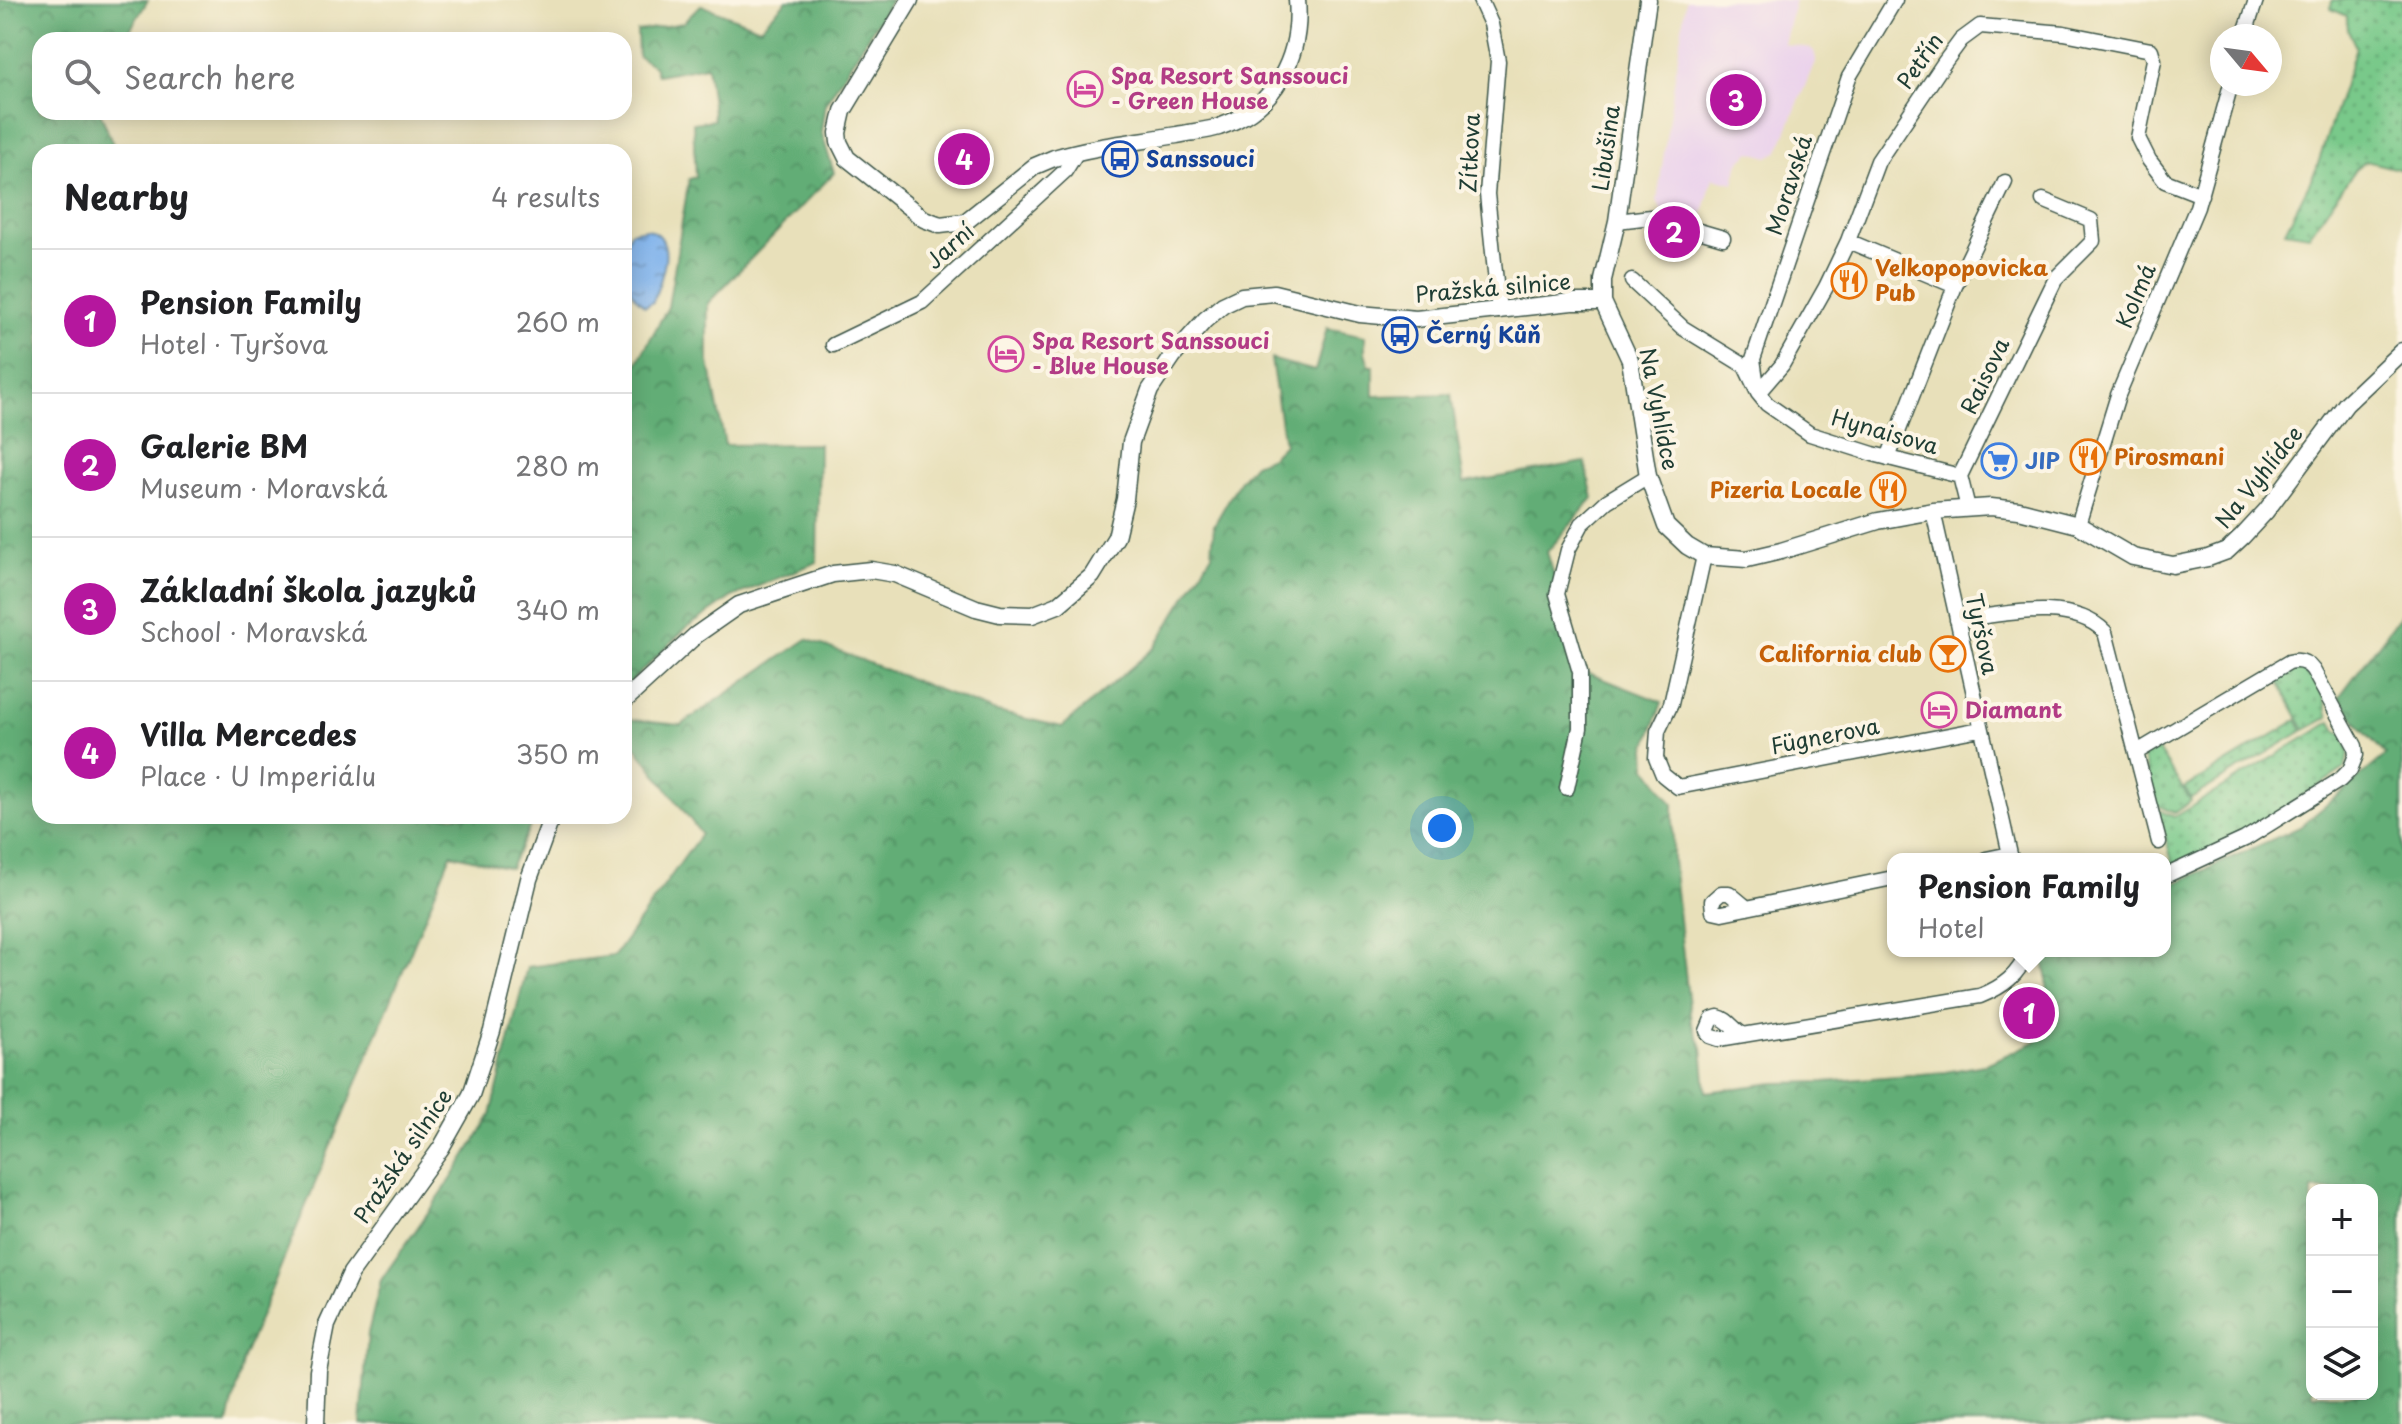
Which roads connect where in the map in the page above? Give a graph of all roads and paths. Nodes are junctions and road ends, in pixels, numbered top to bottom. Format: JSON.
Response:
{"nodes":[{"id":1,"x":910,"y":0,"type":"edge"},
{"id":2,"x":1297,"y":0,"type":"edge"},
{"id":3,"x":1480,"y":0,"type":"edge"},
{"id":4,"x":1648,"y":0,"type":"edge"},
{"id":5,"x":1895,"y":0,"type":"edge"},
{"id":6,"x":2256,"y":0,"type":"edge"},
{"id":7,"x":2248,"y":24,"type":"edge"},
{"id":8,"x":2228,"y":96,"type":"edge"},
{"id":9,"x":1077,"y":152,"type":"junction"},
{"id":10,"x":2005,"y":182,"type":"dead end"},
{"id":11,"x":2201,"y":195,"type":"junction"},
{"id":12,"x":2043,"y":200,"type":"dead end"},
{"id":13,"x":1617,"y":221,"type":"junction"},
{"id":14,"x":1723,"y":238,"type":"dead end"},
{"id":15,"x":1848,"y":241,"type":"junction"},
{"id":16,"x":1632,"y":281,"type":"dead end"},
{"id":17,"x":1955,"y":286,"type":"junction"},
{"id":18,"x":1603,"y":302,"type":"junction"},
{"id":19,"x":1499,"y":311,"type":"junction"},
{"id":20,"x":833,"y":345,"type":"dead end"},
{"id":21,"x":2402,"y":351,"type":"edge"},
{"id":22,"x":1758,"y":393,"type":"junction"},
{"id":23,"x":1888,"y":458,"type":"junction"},
{"id":24,"x":1648,"y":476,"type":"junction"},
{"id":25,"x":1960,"y":476,"type":"junction"},
{"id":26,"x":1968,"y":508,"type":"junction"},
{"id":27,"x":1933,"y":511,"type":"junction"},
{"id":28,"x":2078,"y":525,"type":"junction"},
{"id":29,"x":1704,"y":556,"type":"junction"},
{"id":30,"x":1957,"y":620,"type":"junction"},
{"id":31,"x":632,"y":694,"type":"edge"},
{"id":32,"x":1980,"y":729,"type":"junction"},
{"id":33,"x":2137,"y":752,"type":"junction"},
{"id":34,"x":1567,"y":788,"type":"dead end"},
{"id":35,"x":549,"y":824,"type":"edge"},
{"id":36,"x":2159,"y":842,"type":"dead end"},
{"id":37,"x":2009,"y":853,"type":"edge"},
{"id":38,"x":2171,"y":873,"type":"edge"},
{"id":39,"x":1887,"y":879,"type":"edge"},
{"id":40,"x":1747,"y":908,"type":"dead end"},
{"id":41,"x":2025,"y":957,"type":"edge"},
{"id":42,"x":1744,"y":1035,"type":"dead end"},
{"id":43,"x":316,"y":1424,"type":"edge"}],
"edges":[{"from":1,"to":9,"type":"street"},
{"from":2,"to":9,"type":"street"},
{"from":3,"to":19,"type":"street","name":"Zítkova"},
{"from":4,"to":13,"type":"street","name":"Libušina"},
{"from":5,"to":22,"type":"street","name":"Moravská"},
{"from":6,"to":7,"type":"street"},
{"from":8,"to":11,"type":"street","name":"Kolmá"},
{"from":9,"to":20,"type":"street","name":"Jarní"},
{"from":10,"to":17,"type":"street"},
{"from":11,"to":15,"type":"street","name":"Petřín"},
{"from":11,"to":28,"type":"street","name":"Kolmá"},
{"from":12,"to":25,"type":"street","name":"Raisova"},
{"from":13,"to":14,"type":"street"},
{"from":13,"to":18,"type":"street","name":"Libušina"},
{"from":15,"to":17,"type":"street"},
{"from":15,"to":22,"type":"street","name":"Petřín"},
{"from":16,"to":22,"type":"street","name":"Hynaisova"},
{"from":17,"to":23,"type":"street"},
{"from":18,"to":19,"type":"street","name":"Pražská silnice"},
{"from":18,"to":24,"type":"street","name":"Na Vyhlídce"},
{"from":19,"to":31,"type":"street","name":"Pražská silnice"},
{"from":21,"to":28,"type":"street","name":"Na Vyhlídce"},
{"from":22,"to":23,"type":"street","name":"Hynaisova"},
{"from":23,"to":25,"type":"street","name":"Hynaisova"},
{"from":24,"to":29,"type":"street","name":"Na Vyhlídce"},
{"from":24,"to":34,"type":"street"},
{"from":25,"to":26,"type":"street","name":"Hynaisova"},
{"from":26,"to":27,"type":"street","name":"Na Vyhlídce"},
{"from":26,"to":28,"type":"street","name":"Na Vyhlídce"},
{"from":27,"to":29,"type":"street","name":"Na Vyhlídce"},
{"from":27,"to":30,"type":"street","name":"Tyršova"},
{"from":29,"to":32,"type":"street","name":"Fügnerova"},
{"from":30,"to":32,"type":"street","name":"Tyršova"},
{"from":30,"to":33,"type":"street"},
{"from":32,"to":37,"type":"street","name":"Tyršova"},
{"from":33,"to":36,"type":"street"},
{"from":33,"to":38,"type":"street"},
{"from":35,"to":43,"type":"street","name":"Pražská silnice"},
{"from":39,"to":40,"type":"street"},
{"from":41,"to":42,"type":"street"}]}
